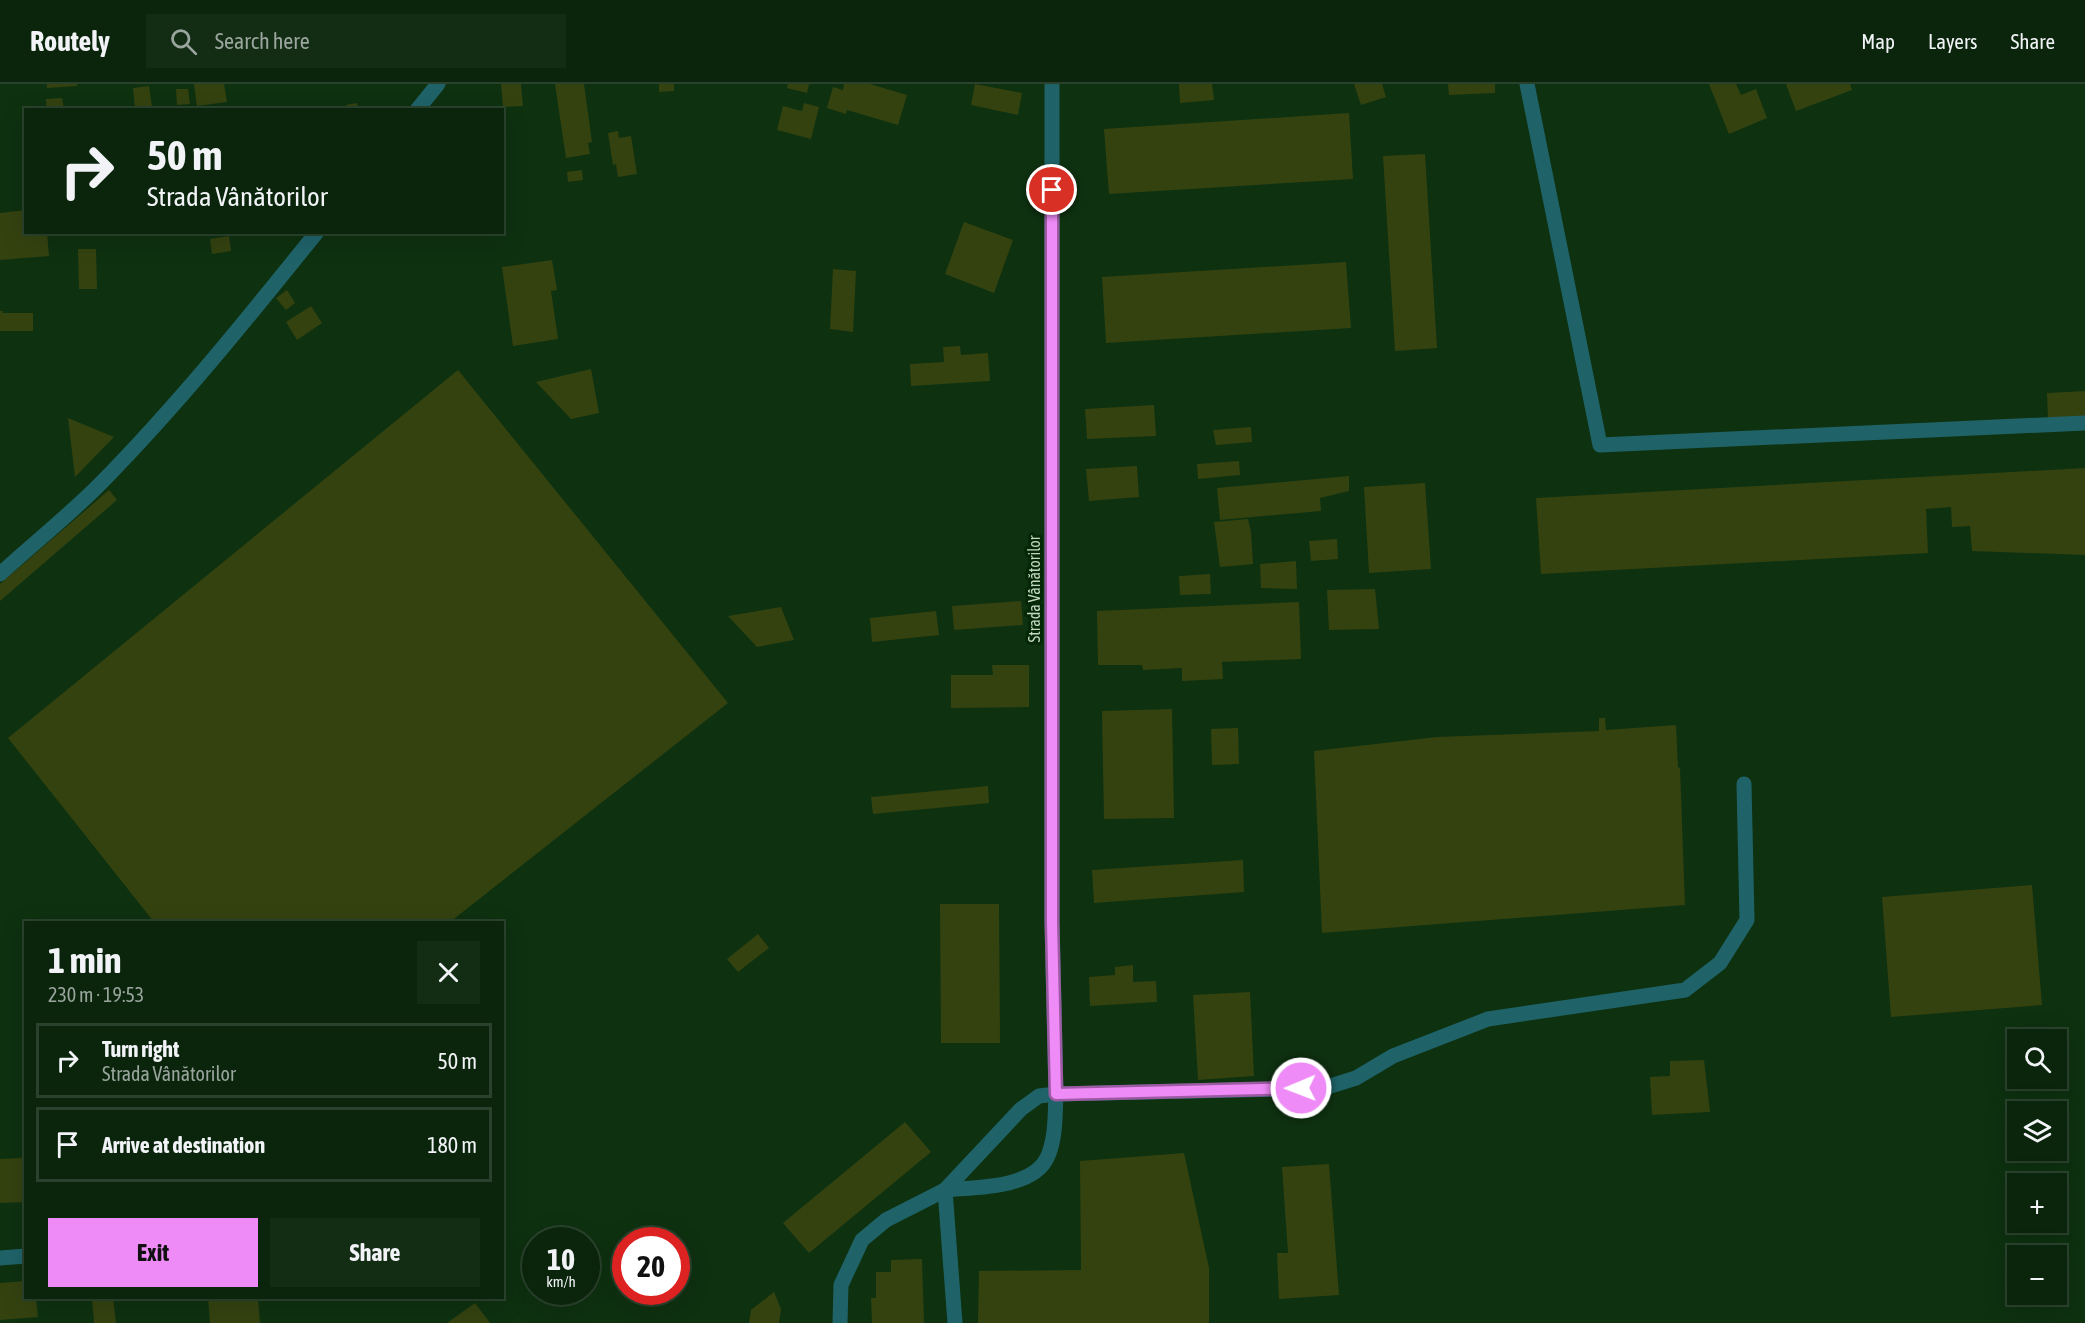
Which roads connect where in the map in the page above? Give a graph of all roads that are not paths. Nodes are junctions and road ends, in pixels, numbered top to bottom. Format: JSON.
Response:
{"nodes":[{"id":1,"x":438,"y":84,"type":"edge"},
{"id":2,"x":1052,"y":84,"type":"edge"},
{"id":3,"x":1527,"y":84,"type":"edge"},
{"id":4,"x":419,"y":108,"type":"edge"},
{"id":5,"x":315,"y":234,"type":"edge"},
{"id":6,"x":2085,"y":423,"type":"edge"},
{"id":7,"x":0,"y":574,"type":"edge"},
{"id":8,"x":1744,"y":784,"type":"dead end"},
{"id":9,"x":1056,"y":1094,"type":"junction"},
{"id":10,"x":945,"y":1190,"type":"junction"},
{"id":11,"x":24,"y":1256,"type":"edge"},
{"id":12,"x":0,"y":1258,"type":"edge"},
{"id":13,"x":840,"y":1323,"type":"edge"},
{"id":14,"x":955,"y":1323,"type":"edge"}],
"edges":[{"from":1,"to":4,"type":"street"},
{"from":2,"to":9,"type":"street","name":"Strada Vânătorilor"},
{"from":3,"to":6,"type":"street"},
{"from":5,"to":7,"type":"street"},
{"from":8,"to":9,"type":"street"},
{"from":9,"to":10,"type":"street","name":"Strada Vânătorilor"},
{"from":9,"to":10,"type":"street","name":"Strada Vânătorilor"},
{"from":10,"to":13,"type":"street","name":"Strada Vânătorilor"},
{"from":10,"to":14,"type":"street"},
{"from":11,"to":12,"type":"street"}]}
